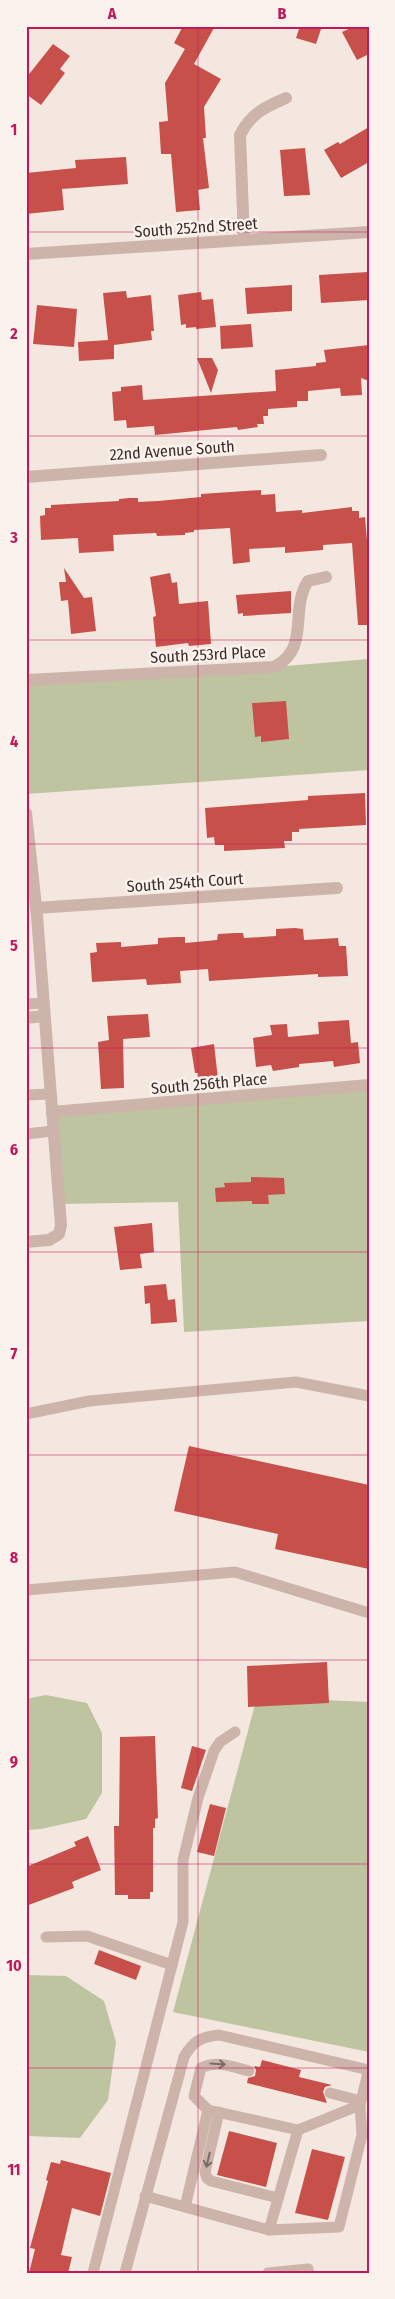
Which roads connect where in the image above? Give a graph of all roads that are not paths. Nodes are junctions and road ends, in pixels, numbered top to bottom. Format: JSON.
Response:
{"nodes":[{"id":1,"x":286,"y":98,"type":"dead end"},
{"id":2,"x":369,"y":232,"type":"edge"},
{"id":3,"x":244,"y":240,"type":"junction"},
{"id":4,"x":26,"y":254,"type":"edge"},
{"id":5,"x":321,"y":455,"type":"dead end"},
{"id":6,"x":26,"y":477,"type":"edge"},
{"id":7,"x":326,"y":577,"type":"dead end"},
{"id":8,"x":26,"y":680,"type":"edge"},
{"id":9,"x":26,"y":813,"type":"edge"},
{"id":10,"x":337,"y":888,"type":"dead end"},
{"id":11,"x":33,"y":914,"type":"edge"},
{"id":12,"x":26,"y":1004,"type":"edge"},
{"id":13,"x":44,"y":1010,"type":"junction"},
{"id":14,"x":26,"y":1018,"type":"edge"},
{"id":15,"x":369,"y":1085,"type":"edge"},
{"id":16,"x":50,"y":1094,"type":"junction"},
{"id":17,"x":26,"y":1095,"type":"edge"},
{"id":18,"x":52,"y":1112,"type":"junction"},
{"id":19,"x":54,"y":1131,"type":"junction"},
{"id":20,"x":26,"y":1134,"type":"edge"},
{"id":21,"x":26,"y":1242,"type":"edge"},
{"id":22,"x":369,"y":1396,"type":"edge"},
{"id":23,"x":26,"y":1414,"type":"edge"},
{"id":24,"x":26,"y":1590,"type":"edge"},
{"id":25,"x":369,"y":1613,"type":"edge"},
{"id":26,"x":235,"y":1732,"type":"dead end"},
{"id":27,"x":46,"y":1937,"type":"dead end"},
{"id":28,"x":172,"y":1965,"type":"junction"},
{"id":29,"x":369,"y":2069,"type":"edge"},
{"id":30,"x":249,"y":2071,"type":"dead end"},
{"id":31,"x":330,"y":2093,"type":"dead end"},
{"id":32,"x":361,"y":2103,"type":"junction"},
{"id":33,"x":213,"y":2111,"type":"junction"},
{"id":34,"x":298,"y":2130,"type":"junction"},
{"id":35,"x":146,"y":2196,"type":"junction"},
{"id":36,"x":278,"y":2198,"type":"junction"},
{"id":37,"x":185,"y":2207,"type":"junction"},
{"id":38,"x":270,"y":2230,"type":"junction"},
{"id":39,"x":93,"y":2273,"type":"edge"},
{"id":40,"x":125,"y":2273,"type":"edge"},
{"id":41,"x":268,"y":2273,"type":"edge"},
{"id":42,"x":309,"y":2273,"type":"edge"}],
"edges":[{"from":1,"to":3,"type":"street"},
{"from":2,"to":3,"type":"street","name":"South 252nd Street"},
{"from":3,"to":4,"type":"street","name":"South 252nd Street"},
{"from":5,"to":6,"type":"street","name":"22nd Avenue South"},
{"from":7,"to":8,"type":"street","name":"South 253rd Place"},
{"from":9,"to":11,"type":"street"},
{"from":10,"to":11,"type":"street","name":"South 254th Court"},
{"from":11,"to":13,"type":"street"},
{"from":12,"to":13,"type":"lane"},
{"from":13,"to":14,"type":"street"},
{"from":13,"to":16,"type":"street"},
{"from":15,"to":18,"type":"street","name":"South 256th Place"},
{"from":16,"to":17,"type":"lane"},
{"from":16,"to":18,"type":"street"},
{"from":18,"to":19,"type":"street"},
{"from":19,"to":20,"type":"lane"},
{"from":19,"to":21,"type":"street"},
{"from":22,"to":23,"type":"lane"},
{"from":24,"to":25,"type":"lane"},
{"from":26,"to":28,"type":"lane"},
{"from":27,"to":28,"type":"lane"},
{"from":28,"to":39,"type":"lane"},
{"from":29,"to":32,"type":"lane"},
{"from":29,"to":35,"type":"lane"},
{"from":33,"to":30,"type":"lane","one_way":true},
{"from":31,"to":32,"type":"lane"},
{"from":32,"to":34,"type":"lane"},
{"from":32,"to":38,"type":"lane"},
{"from":33,"to":34,"type":"lane"},
{"from":33,"to":36,"type":"lane","one_way":true},
{"from":33,"to":37,"type":"lane"},
{"from":34,"to":36,"type":"lane"},
{"from":35,"to":37,"type":"lane"},
{"from":35,"to":40,"type":"lane"},
{"from":36,"to":38,"type":"lane"},
{"from":37,"to":38,"type":"lane"},
{"from":41,"to":42,"type":"lane"}]}
